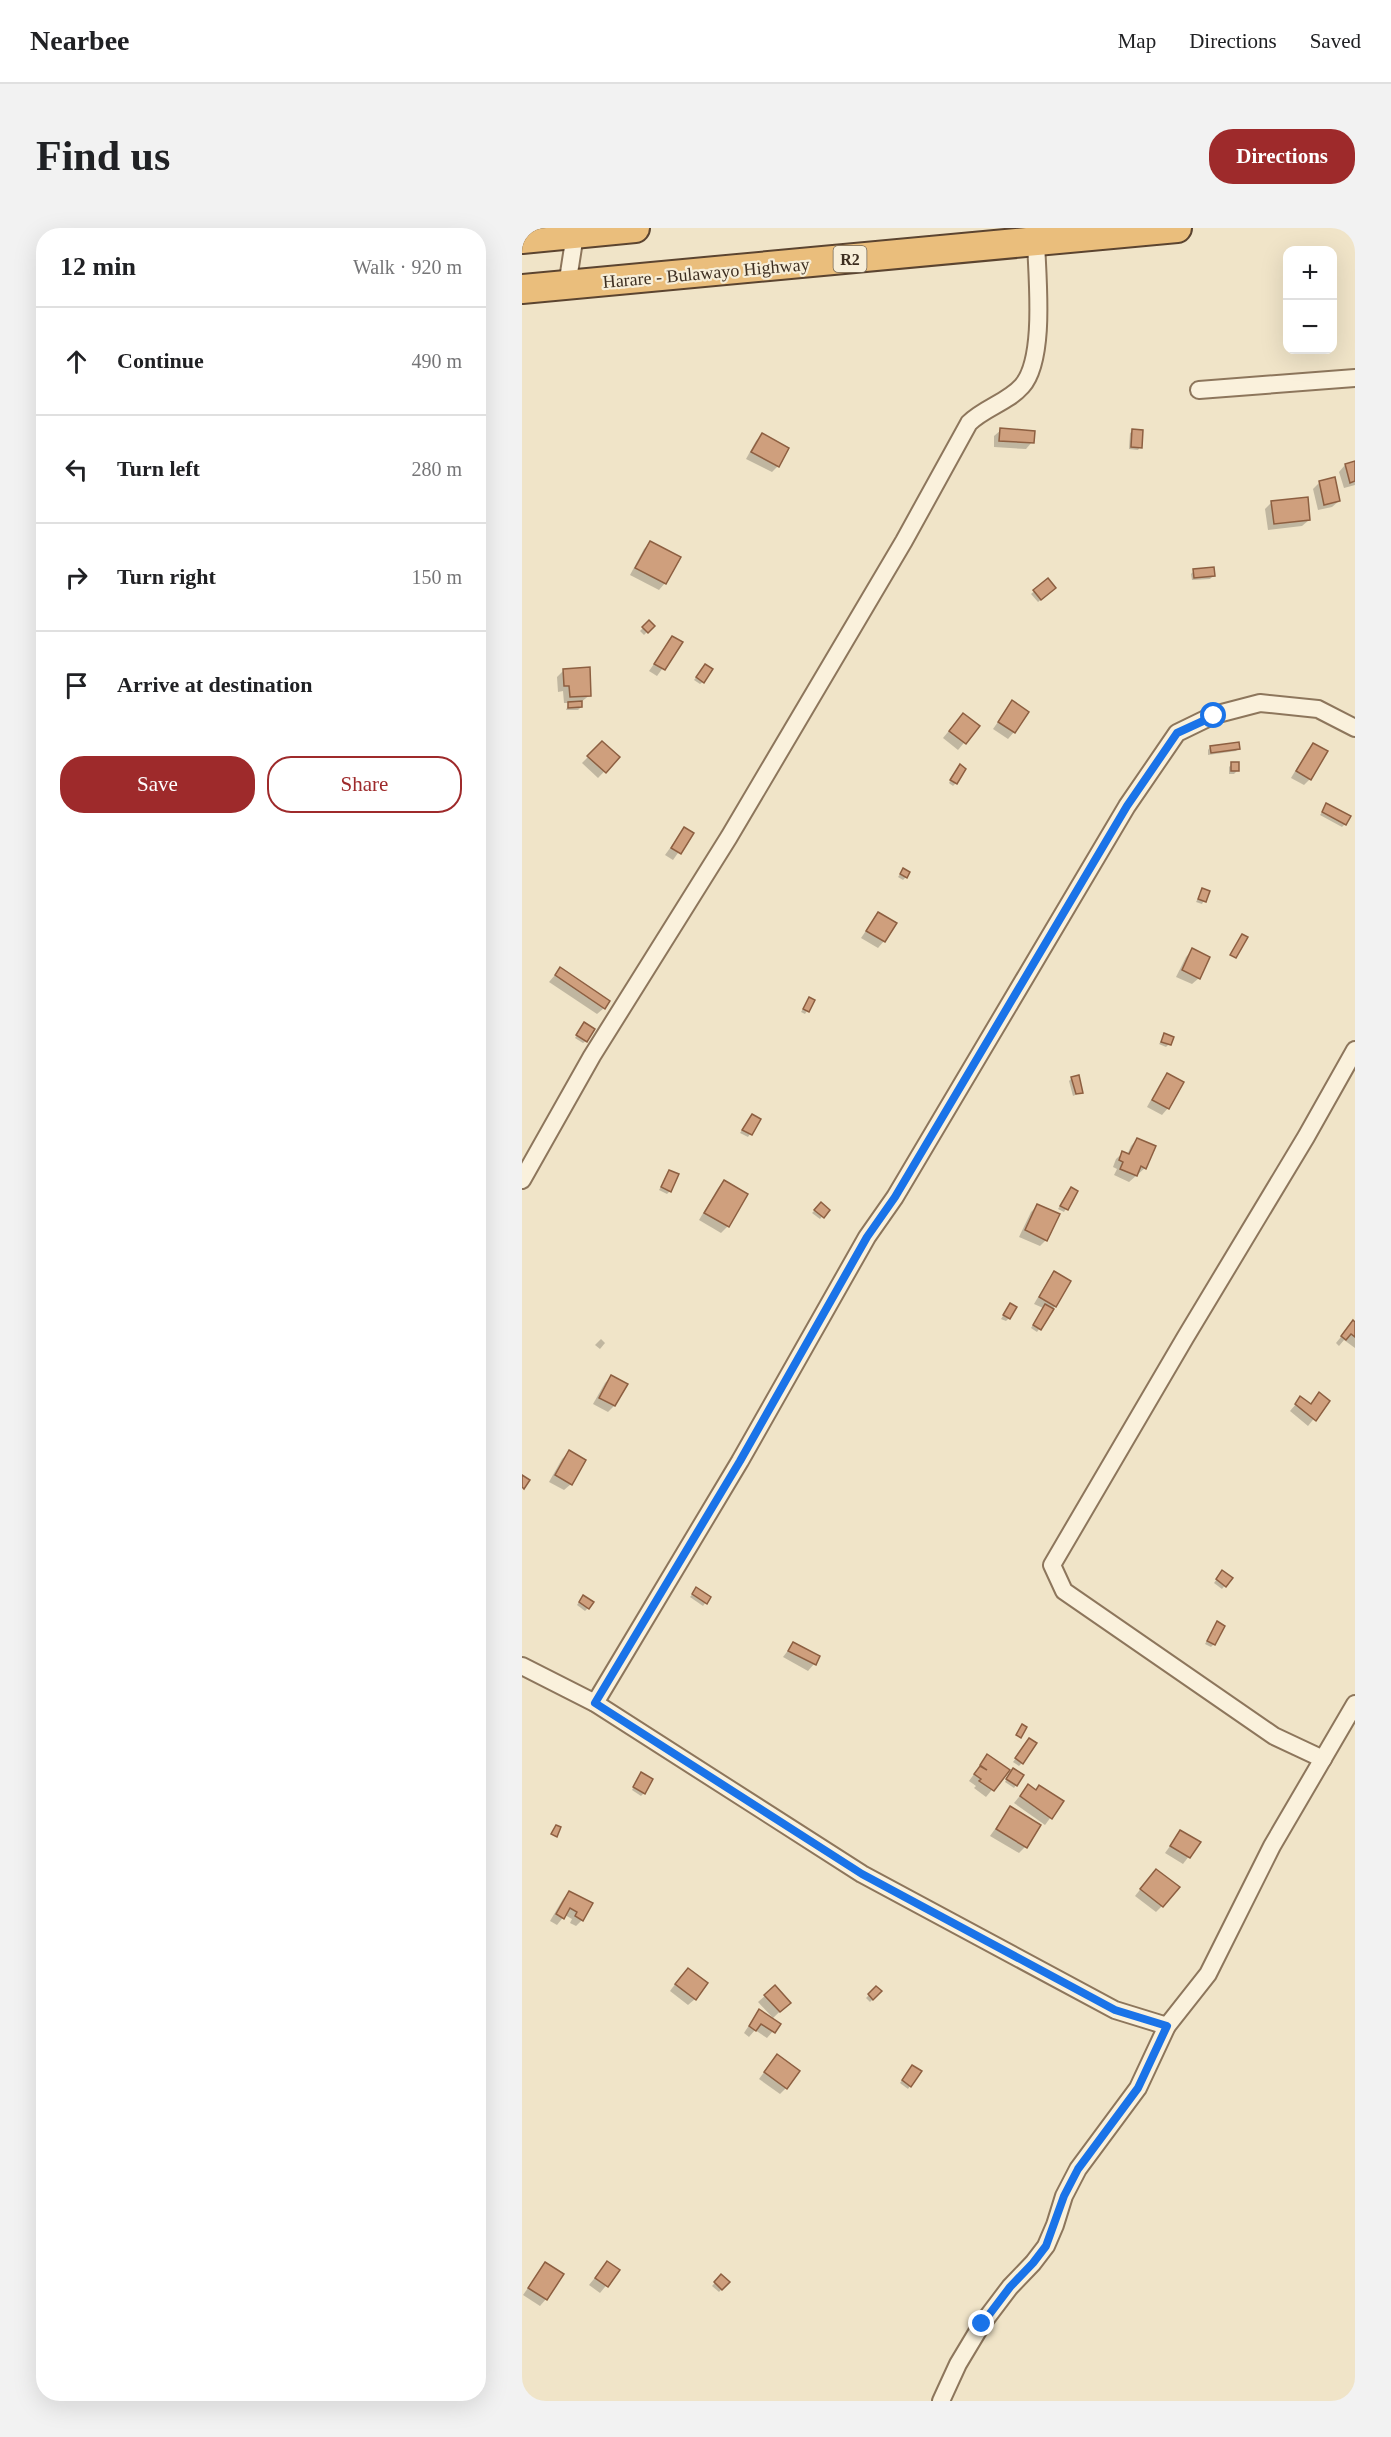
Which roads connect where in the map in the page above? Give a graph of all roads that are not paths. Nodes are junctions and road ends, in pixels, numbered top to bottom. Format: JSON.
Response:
{"nodes":[{"id":1,"x":635,"y":228,"type":"edge"},
{"id":2,"x":1177,"y":228,"type":"edge"},
{"id":3,"x":576,"y":231,"type":"edge"},
{"id":4,"x":522,"y":239,"type":"edge"},
{"id":5,"x":1036,"y":241,"type":"junction"},
{"id":6,"x":567,"y":286,"type":"junction"},
{"id":7,"x":522,"y":289,"type":"edge"},
{"id":8,"x":1355,"y":378,"type":"edge"},
{"id":9,"x":1199,"y":390,"type":"dead end"},
{"id":10,"x":1355,"y":728,"type":"edge"},
{"id":11,"x":1355,"y":1050,"type":"edge"},
{"id":12,"x":522,"y":1180,"type":"edge"},
{"id":13,"x":522,"y":1666,"type":"edge"},
{"id":14,"x":595,"y":1703,"type":"junction"},
{"id":15,"x":1355,"y":1704,"type":"edge"},
{"id":16,"x":1323,"y":1759,"type":"junction"},
{"id":17,"x":1167,"y":2026,"type":"junction"},
{"id":18,"x":941,"y":2401,"type":"edge"}],
"edges":[{"from":1,"to":3,"type":"highway"},
{"from":2,"to":5,"type":"highway","name":"Harare - Bulawayo Highway","number":"R2"},
{"from":3,"to":4,"type":"highway"},
{"from":3,"to":6,"type":"street"},
{"from":5,"to":6,"type":"highway","name":"Harare - Bulawayo Highway","number":"R2"},
{"from":5,"to":12,"type":"street"},
{"from":6,"to":7,"type":"highway","name":"Harare - Bulawayo Highway","number":"R2"},
{"from":8,"to":9,"type":"street"},
{"from":10,"to":14,"type":"street"},
{"from":11,"to":16,"type":"street"},
{"from":13,"to":14,"type":"street"},
{"from":14,"to":17,"type":"street"},
{"from":15,"to":16,"type":"street"},
{"from":16,"to":17,"type":"street"},
{"from":17,"to":18,"type":"street"}]}
